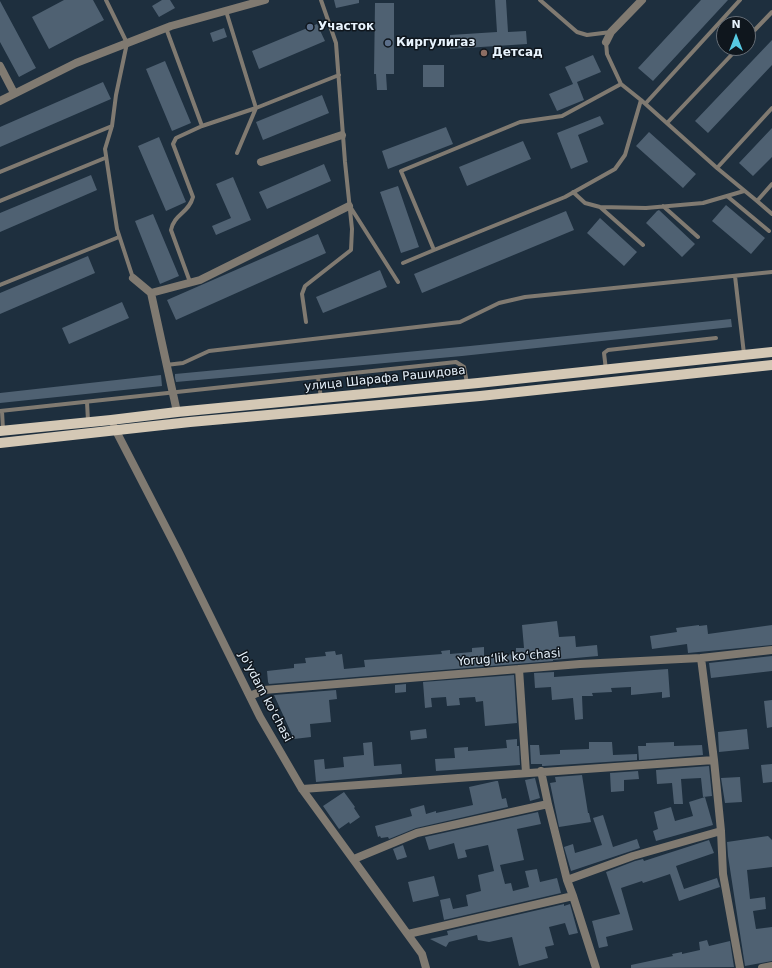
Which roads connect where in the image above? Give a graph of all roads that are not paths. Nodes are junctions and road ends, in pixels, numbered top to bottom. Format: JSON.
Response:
{"nodes":[{"id":1,"x":106,"y":0,"type":"edge"},
{"id":2,"x":265,"y":0,"type":"edge"},
{"id":3,"x":321,"y":0,"type":"edge"},
{"id":4,"x":540,"y":0,"type":"edge"},
{"id":5,"x":642,"y":0,"type":"edge"},
{"id":6,"x":740,"y":0,"type":"edge"},
{"id":7,"x":226,"y":11,"type":"junction"},
{"id":8,"x":772,"y":12,"type":"edge"},
{"id":9,"x":166,"y":28,"type":"junction"},
{"id":10,"x":756,"y":29,"type":"edge"},
{"id":11,"x":610,"y":32,"type":"junction"},
{"id":12,"x":606,"y":42,"type":"joint"},
{"id":13,"x":127,"y":43,"type":"junction"},
{"id":14,"x":730,"y":56,"type":"edge"},
{"id":15,"x":0,"y":66,"type":"edge"},
{"id":16,"x":339,"y":75,"type":"junction"},
{"id":17,"x":621,"y":84,"type":"junction"},
{"id":18,"x":14,"y":94,"type":"junction"},
{"id":19,"x":641,"y":100,"type":"junction"},
{"id":20,"x":0,"y":101,"type":"edge"},
{"id":21,"x":646,"y":103,"type":"junction"},
{"id":22,"x":256,"y":108,"type":"junction"},
{"id":23,"x":772,"y":108,"type":"edge"},
{"id":24,"x":667,"y":123,"type":"junction"},
{"id":25,"x":112,"y":126,"type":"junction"},
{"id":26,"x":202,"y":126,"type":"junction"},
{"id":27,"x":342,"y":135,"type":"junction"},
{"id":28,"x":237,"y":153,"type":"dead end"},
{"id":29,"x":105,"y":158,"type":"junction"},
{"id":30,"x":261,"y":162,"type":"dead end"},
{"id":31,"x":717,"y":168,"type":"junction"},
{"id":32,"x":0,"y":172,"type":"edge"},
{"id":33,"x":772,"y":184,"type":"edge"},
{"id":34,"x":744,"y":191,"type":"junction"},
{"id":35,"x":573,"y":192,"type":"junction"},
{"id":36,"x":727,"y":196,"type":"junction"},
{"id":37,"x":0,"y":201,"type":"edge"},
{"id":38,"x":757,"y":201,"type":"junction"},
{"id":39,"x":349,"y":206,"type":"junction"},
{"id":40,"x":600,"y":206,"type":"junction"},
{"id":41,"x":663,"y":206,"type":"junction"},
{"id":42,"x":772,"y":214,"type":"edge"},
{"id":43,"x":768,"y":231,"type":"dead end"},
{"id":44,"x":698,"y":237,"type":"dead end"},
{"id":45,"x":119,"y":238,"type":"junction"},
{"id":46,"x":643,"y":245,"type":"dead end"},
{"id":47,"x":434,"y":250,"type":"junction"},
{"id":48,"x":403,"y":263,"type":"dead end"},
{"id":49,"x":772,"y":272,"type":"edge"},
{"id":50,"x":735,"y":276,"type":"junction"},
{"id":51,"x":133,"y":278,"type":"joint"},
{"id":52,"x":190,"y":282,"type":"junction"},
{"id":53,"x":398,"y":282,"type":"dead end"},
{"id":54,"x":0,"y":285,"type":"edge"},
{"id":55,"x":151,"y":293,"type":"junction"},
{"id":56,"x":306,"y":322,"type":"dead end"},
{"id":57,"x":716,"y":338,"type":"dead end"},
{"id":58,"x":772,"y":352,"type":"edge"},
{"id":59,"x":744,"y":354,"type":"junction"},
{"id":60,"x":166,"y":365,"type":"junction"},
{"id":61,"x":772,"y":365,"type":"edge"},
{"id":62,"x":606,"y":370,"type":"junction"},
{"id":63,"x":318,"y":377,"type":"junction"},
{"id":64,"x":478,"y":383,"type":"junction"},
{"id":65,"x":467,"y":384,"type":"junction"},
{"id":66,"x":172,"y":393,"type":"junction"},
{"id":67,"x":480,"y":396,"type":"junction"},
{"id":68,"x":321,"y":398,"type":"junction"},
{"id":69,"x":87,"y":402,"type":"junction"},
{"id":70,"x":1,"y":411,"type":"edge"},
{"id":71,"x":178,"y":412,"type":"junction"},
{"id":72,"x":111,"y":420,"type":"junction"},
{"id":73,"x":88,"y":422,"type":"junction"},
{"id":74,"x":115,"y":430,"type":"junction"},
{"id":75,"x":1,"y":431,"type":"edge"},
{"id":76,"x":0,"y":443,"type":"edge"},
{"id":77,"x":772,"y":650,"type":"edge"},
{"id":78,"x":701,"y":658,"type":"junction"},
{"id":79,"x":519,"y":669,"type":"junction"},
{"id":80,"x":250,"y":696,"type":"junction"},
{"id":81,"x":714,"y":760,"type":"junction"},
{"id":82,"x":541,"y":772,"type":"junction"},
{"id":83,"x":526,"y":773,"type":"junction"},
{"id":84,"x":302,"y":789,"type":"junction"},
{"id":85,"x":548,"y":804,"type":"junction"},
{"id":86,"x":721,"y":831,"type":"junction"},
{"id":87,"x":354,"y":859,"type":"junction"},
{"id":88,"x":567,"y":880,"type":"junction"},
{"id":89,"x":573,"y":896,"type":"junction"},
{"id":90,"x":408,"y":934,"type":"junction"},
{"id":91,"x":772,"y":966,"type":"edge"},
{"id":92,"x":426,"y":968,"type":"edge"},
{"id":93,"x":596,"y":968,"type":"edge"},
{"id":94,"x":740,"y":968,"type":"edge"},
{"id":95,"x":762,"y":968,"type":"edge"}],
"edges":[{"from":1,"to":13,"type":"lane"},
{"from":2,"to":7,"type":"street"},
{"from":3,"to":16,"type":"lane"},
{"from":4,"to":11,"type":"lane"},
{"from":5,"to":11,"type":"street"},
{"from":6,"to":21,"type":"lane"},
{"from":7,"to":9,"type":"street"},
{"from":7,"to":22,"type":"lane"},
{"from":8,"to":10,"type":"lane"},
{"from":9,"to":13,"type":"street"},
{"from":9,"to":26,"type":"lane"},
{"from":11,"to":12,"type":"street"},
{"from":12,"to":17,"type":"lane"},
{"from":13,"to":18,"type":"street"},
{"from":13,"to":25,"type":"lane"},
{"from":14,"to":24,"type":"lane"},
{"from":15,"to":18,"type":"street"},
{"from":16,"to":22,"type":"lane"},
{"from":16,"to":27,"type":"lane"},
{"from":17,"to":19,"type":"lane"},
{"from":17,"to":47,"type":"lane"},
{"from":18,"to":20,"type":"street"},
{"from":19,"to":21,"type":"lane"},
{"from":19,"to":35,"type":"lane"},
{"from":21,"to":24,"type":"lane"},
{"from":22,"to":26,"type":"lane"},
{"from":22,"to":28,"type":"lane"},
{"from":23,"to":31,"type":"lane"},
{"from":24,"to":31,"type":"lane"},
{"from":25,"to":29,"type":"lane"},
{"from":25,"to":32,"type":"lane"},
{"from":26,"to":52,"type":"lane"},
{"from":27,"to":30,"type":"street"},
{"from":27,"to":39,"type":"lane"},
{"from":29,"to":37,"type":"lane"},
{"from":29,"to":45,"type":"lane"},
{"from":31,"to":34,"type":"lane"},
{"from":33,"to":38,"type":"lane"},
{"from":34,"to":36,"type":"lane"},
{"from":34,"to":38,"type":"lane"},
{"from":35,"to":40,"type":"lane"},
{"from":35,"to":47,"type":"lane"},
{"from":36,"to":41,"type":"lane"},
{"from":36,"to":43,"type":"lane"},
{"from":38,"to":42,"type":"lane"},
{"from":39,"to":52,"type":"street"},
{"from":39,"to":53,"type":"lane"},
{"from":39,"to":56,"type":"lane"},
{"from":40,"to":41,"type":"lane"},
{"from":40,"to":46,"type":"lane"},
{"from":41,"to":44,"type":"lane"},
{"from":45,"to":51,"type":"lane"},
{"from":45,"to":54,"type":"lane"},
{"from":47,"to":48,"type":"lane"},
{"from":49,"to":50,"type":"lane"},
{"from":50,"to":59,"type":"lane"},
{"from":50,"to":60,"type":"lane"},
{"from":51,"to":55,"type":"street"},
{"from":52,"to":55,"type":"street"},
{"from":55,"to":60,"type":"street"},
{"from":57,"to":62,"type":"lane"},
{"from":58,"to":59,"type":"main road","name":"улица Шарафа Рашидова"},
{"from":59,"to":62,"type":"main road","name":"улица Шарафа Рашидова"},
{"from":60,"to":66,"type":"street"},
{"from":61,"to":67,"type":"main road"},
{"from":62,"to":64,"type":"main road","name":"улица Шарафа Рашидова"},
{"from":63,"to":65,"type":"lane"},
{"from":63,"to":66,"type":"lane"},
{"from":63,"to":68,"type":"lane"},
{"from":64,"to":65,"type":"main road","name":"улица Шарафа Рашидова"},
{"from":64,"to":67,"type":"main road"},
{"from":65,"to":68,"type":"main road","name":"улица Шарафа Рашидова"},
{"from":66,"to":69,"type":"lane"},
{"from":66,"to":71,"type":"street"},
{"from":67,"to":74,"type":"main road"},
{"from":68,"to":71,"type":"main road","name":"улица Шарафа Рашидова"},
{"from":69,"to":70,"type":"lane"},
{"from":69,"to":73,"type":"lane"},
{"from":70,"to":75,"type":"lane"},
{"from":71,"to":72,"type":"main road","name":"улица Шарафа Рашидова"},
{"from":72,"to":73,"type":"main road","name":"улица Шарафа Рашидова"},
{"from":72,"to":74,"type":"street","name":"Jo'ydam ko'chasi"},
{"from":73,"to":75,"type":"main road","name":"улица Шарафа Рашидова"},
{"from":74,"to":76,"type":"main road"},
{"from":74,"to":80,"type":"street","name":"Jo'ydam ko'chasi"},
{"from":77,"to":78,"type":"street","name":"Yorugʻlik koʻchasi"},
{"from":78,"to":79,"type":"street","name":"Yorugʻlik koʻchasi"},
{"from":78,"to":81,"type":"street"},
{"from":79,"to":80,"type":"street","name":"Yorugʻlik koʻchasi"},
{"from":79,"to":83,"type":"street"},
{"from":80,"to":84,"type":"street","name":"Jo'ydam ko'chasi"},
{"from":81,"to":82,"type":"street"},
{"from":81,"to":86,"type":"street"},
{"from":82,"to":83,"type":"street"},
{"from":82,"to":85,"type":"street"},
{"from":83,"to":84,"type":"street"},
{"from":84,"to":87,"type":"street","name":"Jo'ydam ko'chasi"},
{"from":85,"to":87,"type":"street"},
{"from":85,"to":88,"type":"street"},
{"from":86,"to":88,"type":"street"},
{"from":86,"to":94,"type":"street"},
{"from":87,"to":90,"type":"street","name":"Jo'ydam ko'chasi"},
{"from":88,"to":89,"type":"street"},
{"from":89,"to":90,"type":"street"},
{"from":89,"to":93,"type":"street"},
{"from":90,"to":92,"type":"street","name":"Jo'ydam ko'chasi"},
{"from":91,"to":95,"type":"street"}]}
